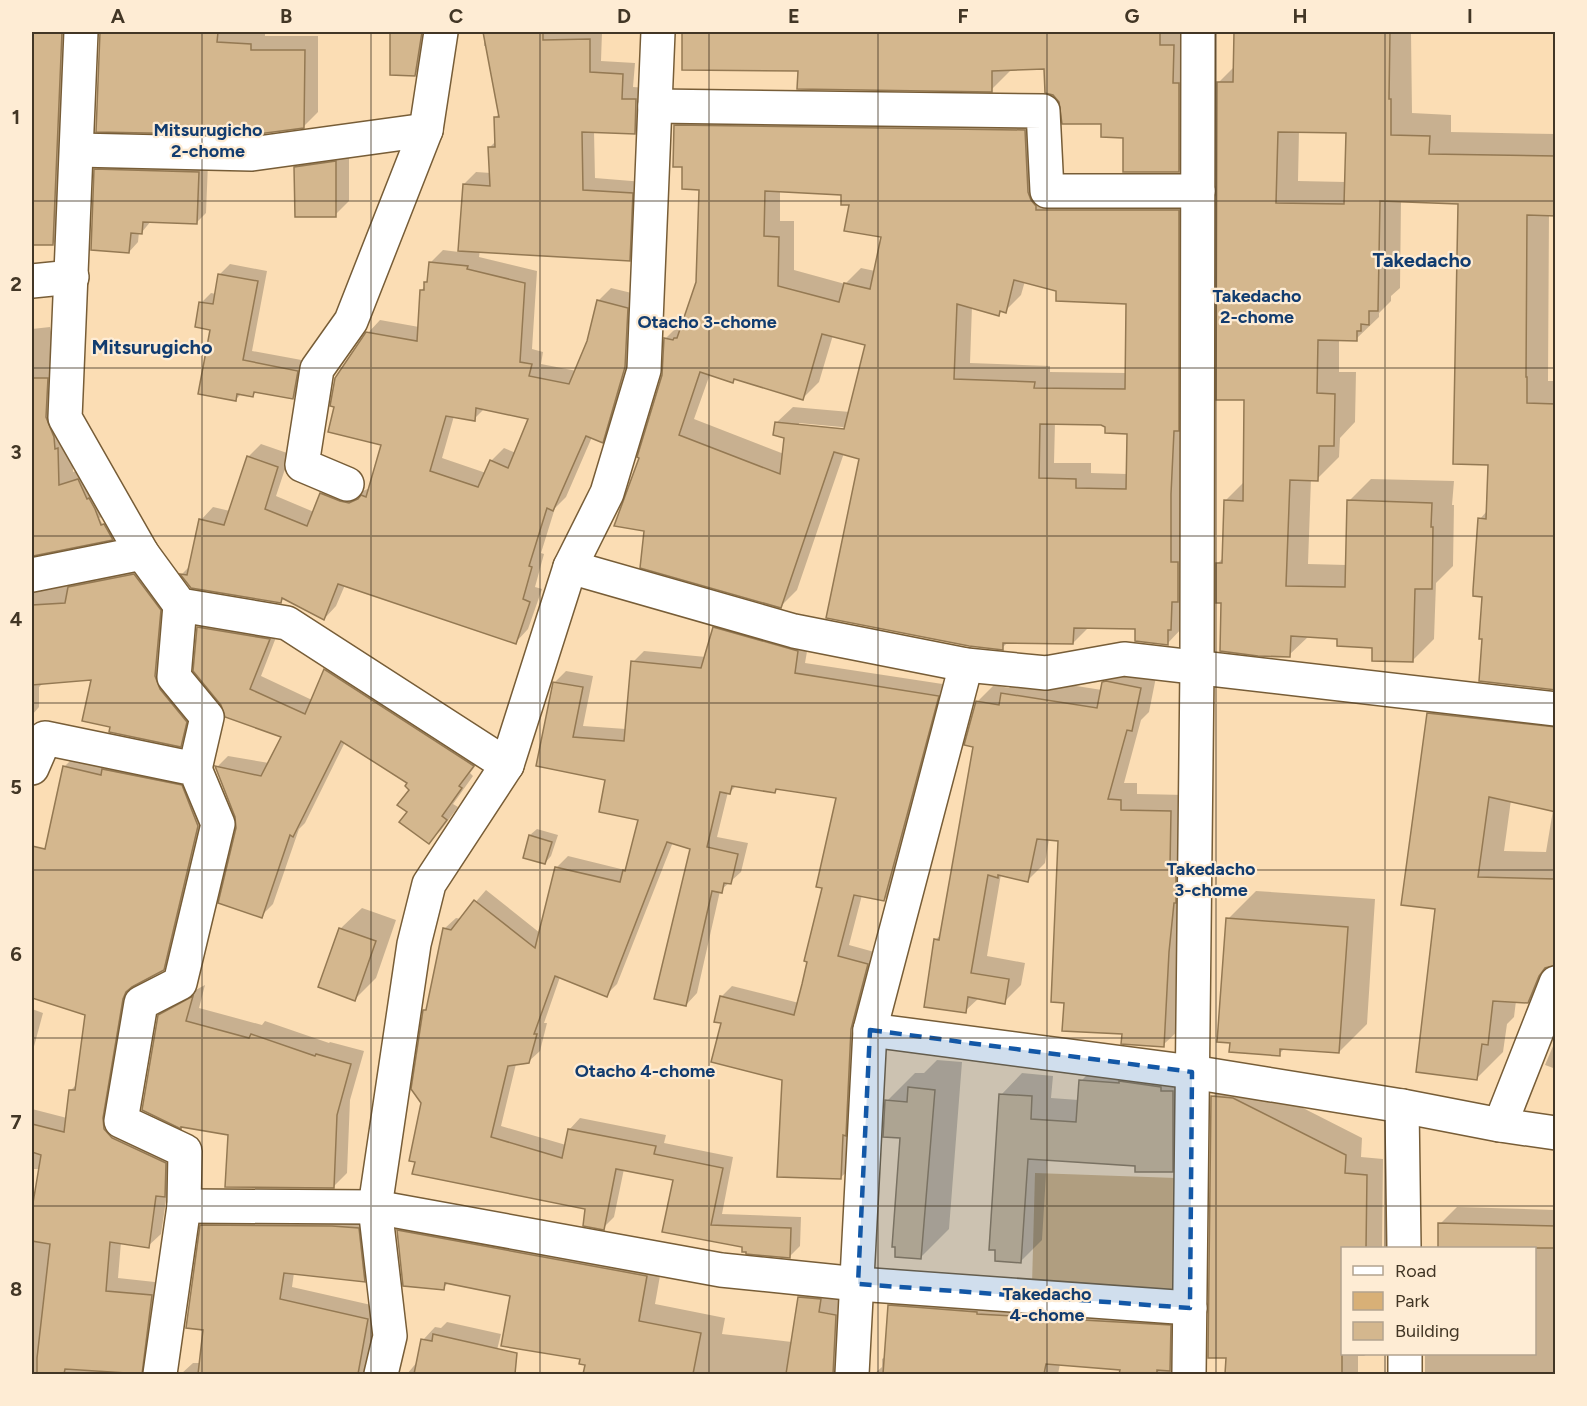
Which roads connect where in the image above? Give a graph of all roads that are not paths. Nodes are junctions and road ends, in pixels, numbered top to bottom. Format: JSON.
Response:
{"nodes":[{"id":1,"x":81,"y":32,"type":"edge"},
{"id":2,"x":441,"y":32,"type":"edge"},
{"id":3,"x":658,"y":32,"type":"edge"},
{"id":4,"x":1198,"y":32,"type":"edge"},
{"id":5,"x":655,"y":106,"type":"junction"},
{"id":6,"x":426,"y":130,"type":"junction"},
{"id":7,"x":77,"y":150,"type":"junction"},
{"id":8,"x":1198,"y":191,"type":"junction"},
{"id":9,"x":72,"y":277,"type":"junction"},
{"id":10,"x":32,"y":281,"type":"edge"},
{"id":11,"x":347,"y":484,"type":"dead end"},
{"id":12,"x":142,"y":553,"type":"junction"},
{"id":13,"x":570,"y":567,"type":"junction"},
{"id":14,"x":32,"y":575,"type":"edge"},
{"id":15,"x":180,"y":605,"type":"junction"},
{"id":16,"x":966,"y":665,"type":"junction"},
{"id":17,"x":1197,"y":668,"type":"junction"},
{"id":18,"x":1556,"y":709,"type":"edge"},
{"id":19,"x":507,"y":765,"type":"junction"},
{"id":20,"x":32,"y":768,"type":"edge"},
{"id":21,"x":195,"y":769,"type":"junction"},
{"id":22,"x":1556,"y":982,"type":"edge"},
{"id":23,"x":870,"y":1030,"type":"junction"},
{"id":24,"x":1192,"y":1071,"type":"junction"},
{"id":25,"x":1402,"y":1106,"type":"junction"},
{"id":26,"x":1500,"y":1125,"type":"junction"},
{"id":27,"x":1556,"y":1133,"type":"edge"},
{"id":28,"x":184,"y":1206,"type":"junction"},
{"id":29,"x":375,"y":1207,"type":"junction"},
{"id":30,"x":1404,"y":1247,"type":"edge"},
{"id":31,"x":858,"y":1284,"type":"junction"},
{"id":32,"x":1190,"y":1308,"type":"junction"},
{"id":33,"x":1405,"y":1355,"type":"edge"},
{"id":34,"x":160,"y":1374,"type":"edge"},
{"id":35,"x":381,"y":1374,"type":"edge"},
{"id":36,"x":852,"y":1374,"type":"edge"},
{"id":37,"x":1189,"y":1374,"type":"edge"},
{"id":38,"x":1406,"y":1374,"type":"edge"}],
"edges":[{"from":1,"to":7,"type":"street"},
{"from":2,"to":6,"type":"street"},
{"from":3,"to":5,"type":"street"},
{"from":4,"to":8,"type":"street"},
{"from":5,"to":8,"type":"street"},
{"from":5,"to":13,"type":"street"},
{"from":6,"to":7,"type":"street"},
{"from":6,"to":11,"type":"street"},
{"from":7,"to":9,"type":"street"},
{"from":8,"to":17,"type":"street"},
{"from":9,"to":10,"type":"street"},
{"from":9,"to":12,"type":"street"},
{"from":12,"to":14,"type":"street"},
{"from":12,"to":15,"type":"street"},
{"from":13,"to":16,"type":"street"},
{"from":13,"to":19,"type":"street"},
{"from":15,"to":19,"type":"street"},
{"from":15,"to":21,"type":"street"},
{"from":16,"to":17,"type":"street"},
{"from":16,"to":23,"type":"street"},
{"from":17,"to":18,"type":"street"},
{"from":17,"to":24,"type":"street"},
{"from":19,"to":29,"type":"street"},
{"from":20,"to":21,"type":"street"},
{"from":21,"to":28,"type":"street"},
{"from":22,"to":26,"type":"street"},
{"from":23,"to":24,"type":"street"},
{"from":23,"to":31,"type":"street"},
{"from":24,"to":25,"type":"street"},
{"from":24,"to":32,"type":"street"},
{"from":25,"to":26,"type":"street"},
{"from":25,"to":30,"type":"street"},
{"from":26,"to":27,"type":"street"},
{"from":28,"to":29,"type":"street"},
{"from":28,"to":34,"type":"street"},
{"from":29,"to":31,"type":"street"},
{"from":29,"to":35,"type":"street"},
{"from":31,"to":32,"type":"street"},
{"from":31,"to":36,"type":"street"},
{"from":32,"to":37,"type":"street"},
{"from":33,"to":38,"type":"street"}]}
